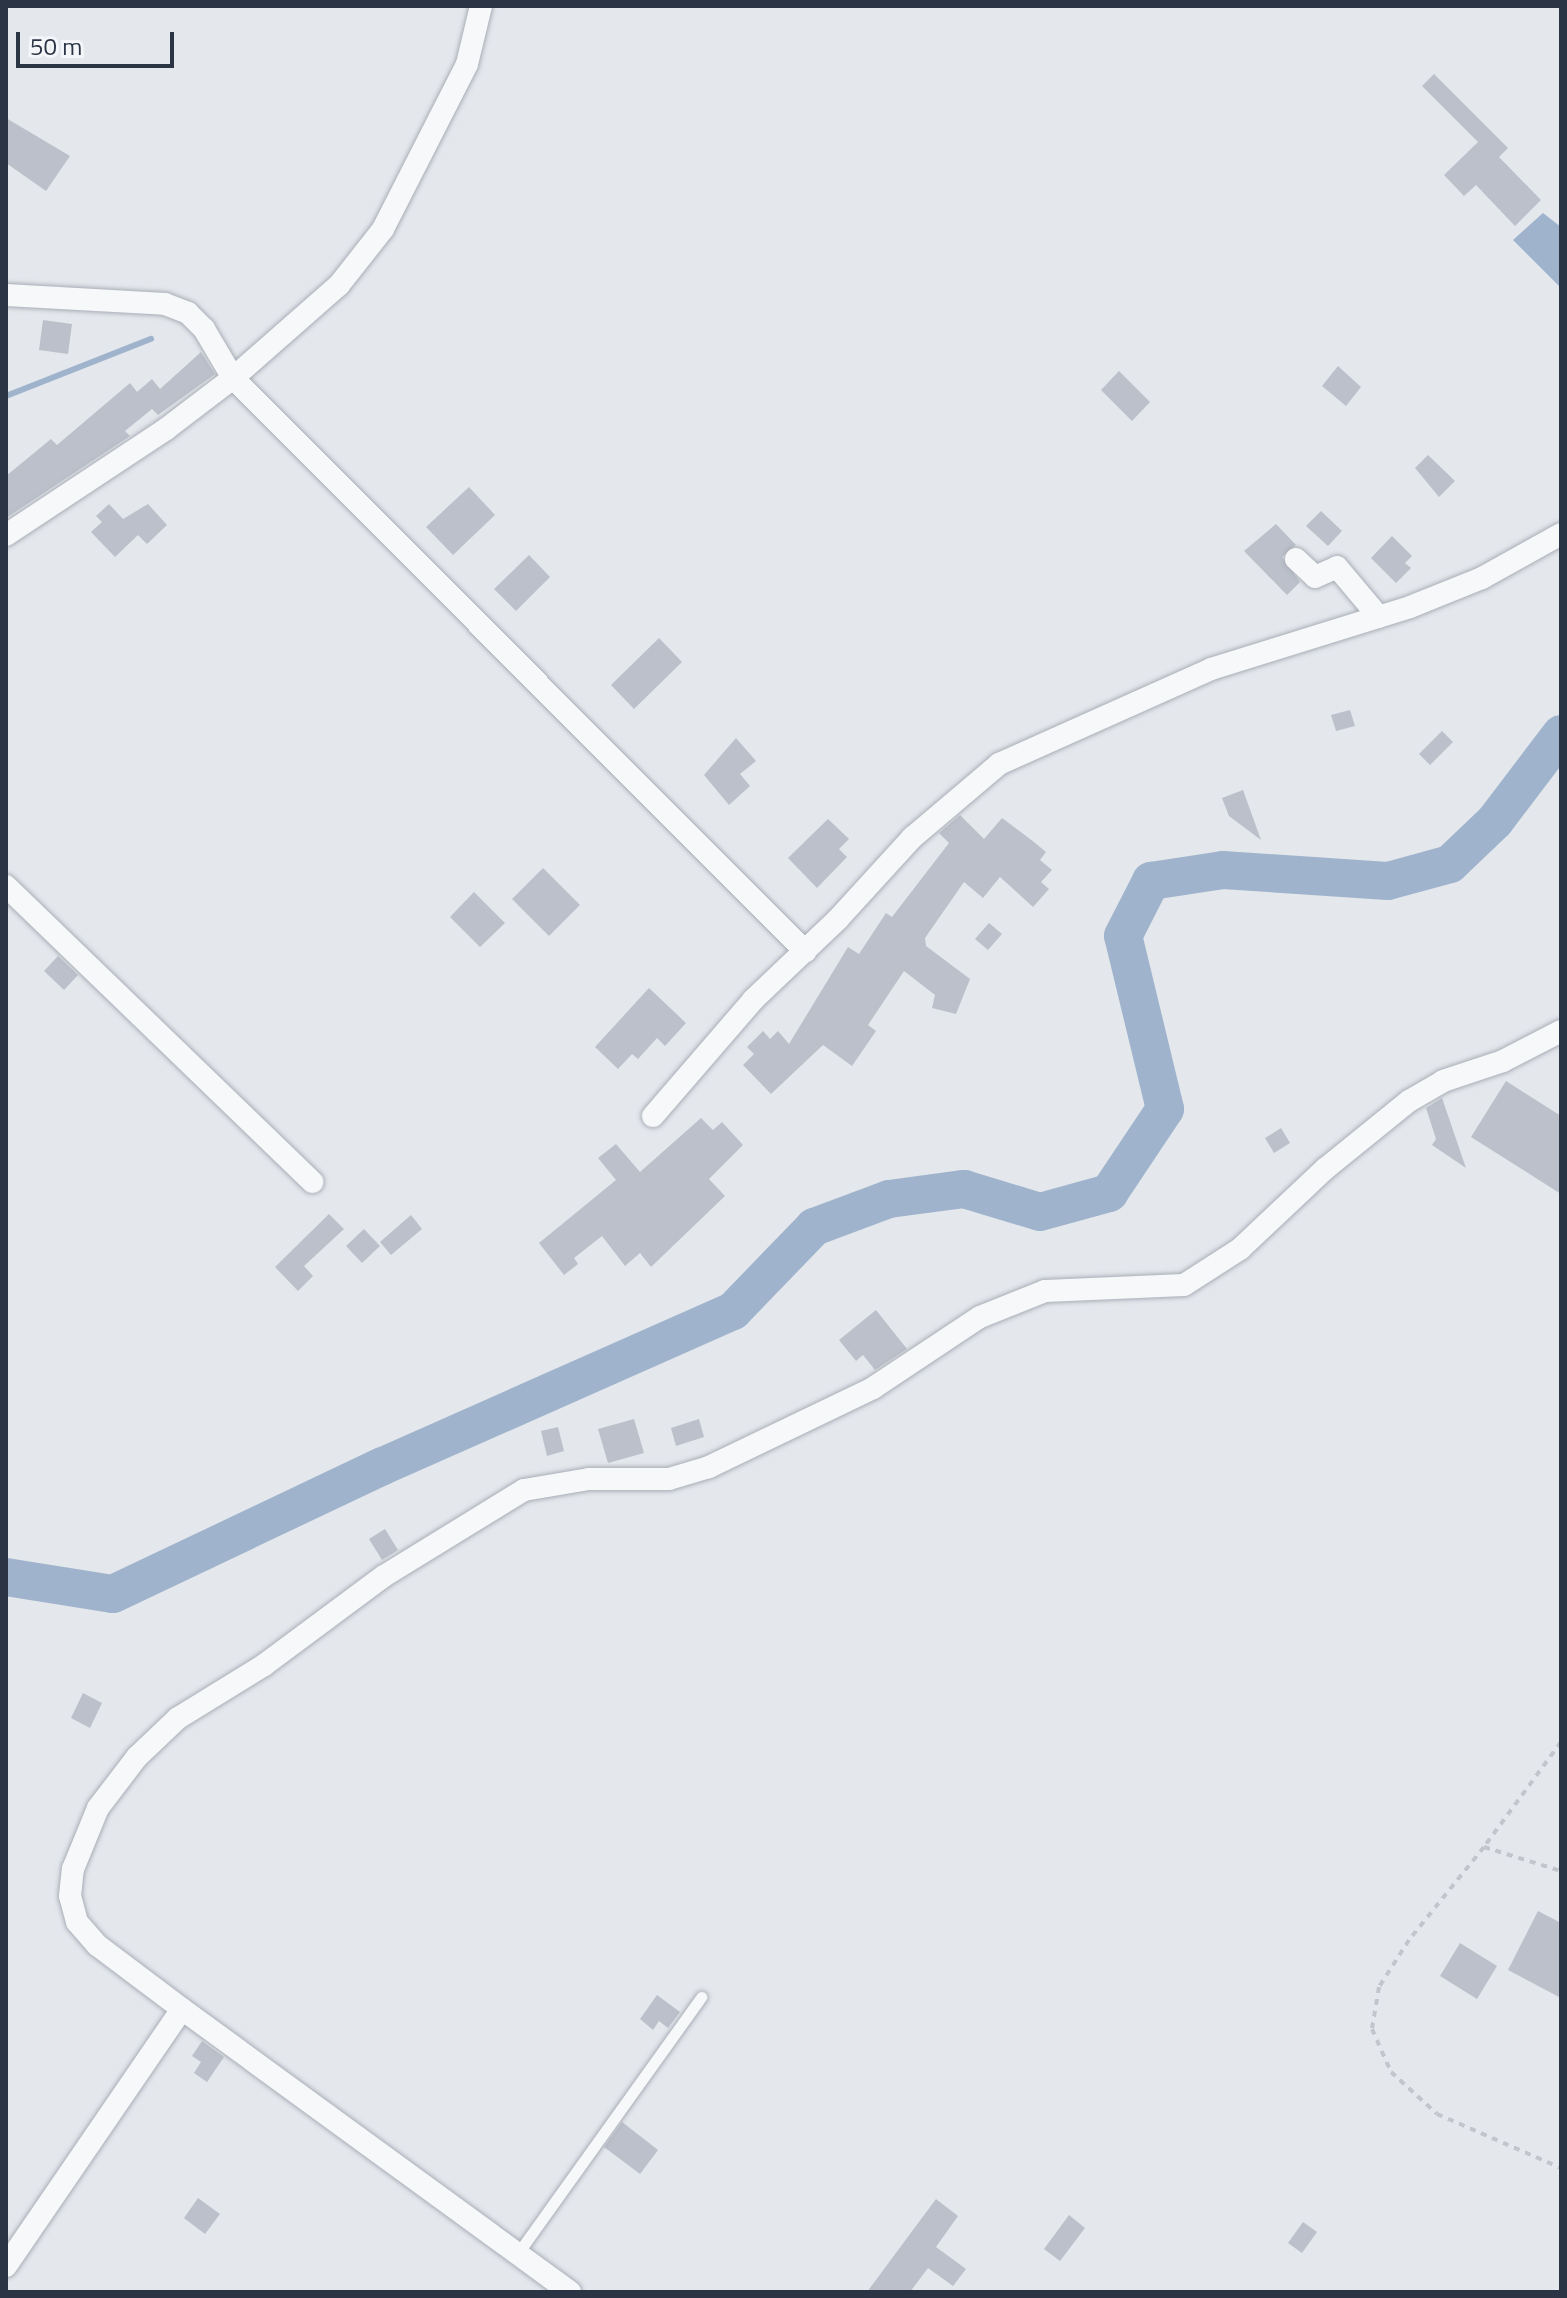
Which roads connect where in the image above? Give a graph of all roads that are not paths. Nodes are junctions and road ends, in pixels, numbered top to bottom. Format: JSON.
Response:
{"nodes":[{"id":1,"x":481,"y":6,"type":"edge"},
{"id":2,"x":6,"y":295,"type":"edge"},
{"id":3,"x":233,"y":378,"type":"junction"},
{"id":4,"x":1561,"y":534,"type":"edge"},
{"id":5,"x":6,"y":535,"type":"edge"},
{"id":6,"x":1296,"y":559,"type":"dead end"},
{"id":7,"x":1379,"y":617,"type":"junction"},
{"id":8,"x":6,"y":886,"type":"edge"},
{"id":9,"x":805,"y":951,"type":"junction"},
{"id":10,"x":1561,"y":1031,"type":"edge"},
{"id":11,"x":653,"y":1116,"type":"dead end"},
{"id":12,"x":312,"y":1182,"type":"dead end"},
{"id":13,"x":701,"y":1997,"type":"dead end"},
{"id":14,"x":182,"y":2009,"type":"junction"},
{"id":15,"x":518,"y":2253,"type":"junction"},
{"id":16,"x":6,"y":2266,"type":"edge"},
{"id":17,"x":570,"y":2292,"type":"edge"}],
"edges":[{"from":1,"to":3,"type":"street"},
{"from":2,"to":3,"type":"street"},
{"from":3,"to":5,"type":"street"},
{"from":3,"to":9,"type":"street"},
{"from":4,"to":7,"type":"street"},
{"from":6,"to":7,"type":"street"},
{"from":7,"to":9,"type":"street"},
{"from":8,"to":12,"type":"street"},
{"from":9,"to":11,"type":"street"},
{"from":10,"to":14,"type":"street"},
{"from":13,"to":15,"type":"lane"},
{"from":14,"to":15,"type":"street"},
{"from":14,"to":16,"type":"street"},
{"from":15,"to":17,"type":"street"}]}
